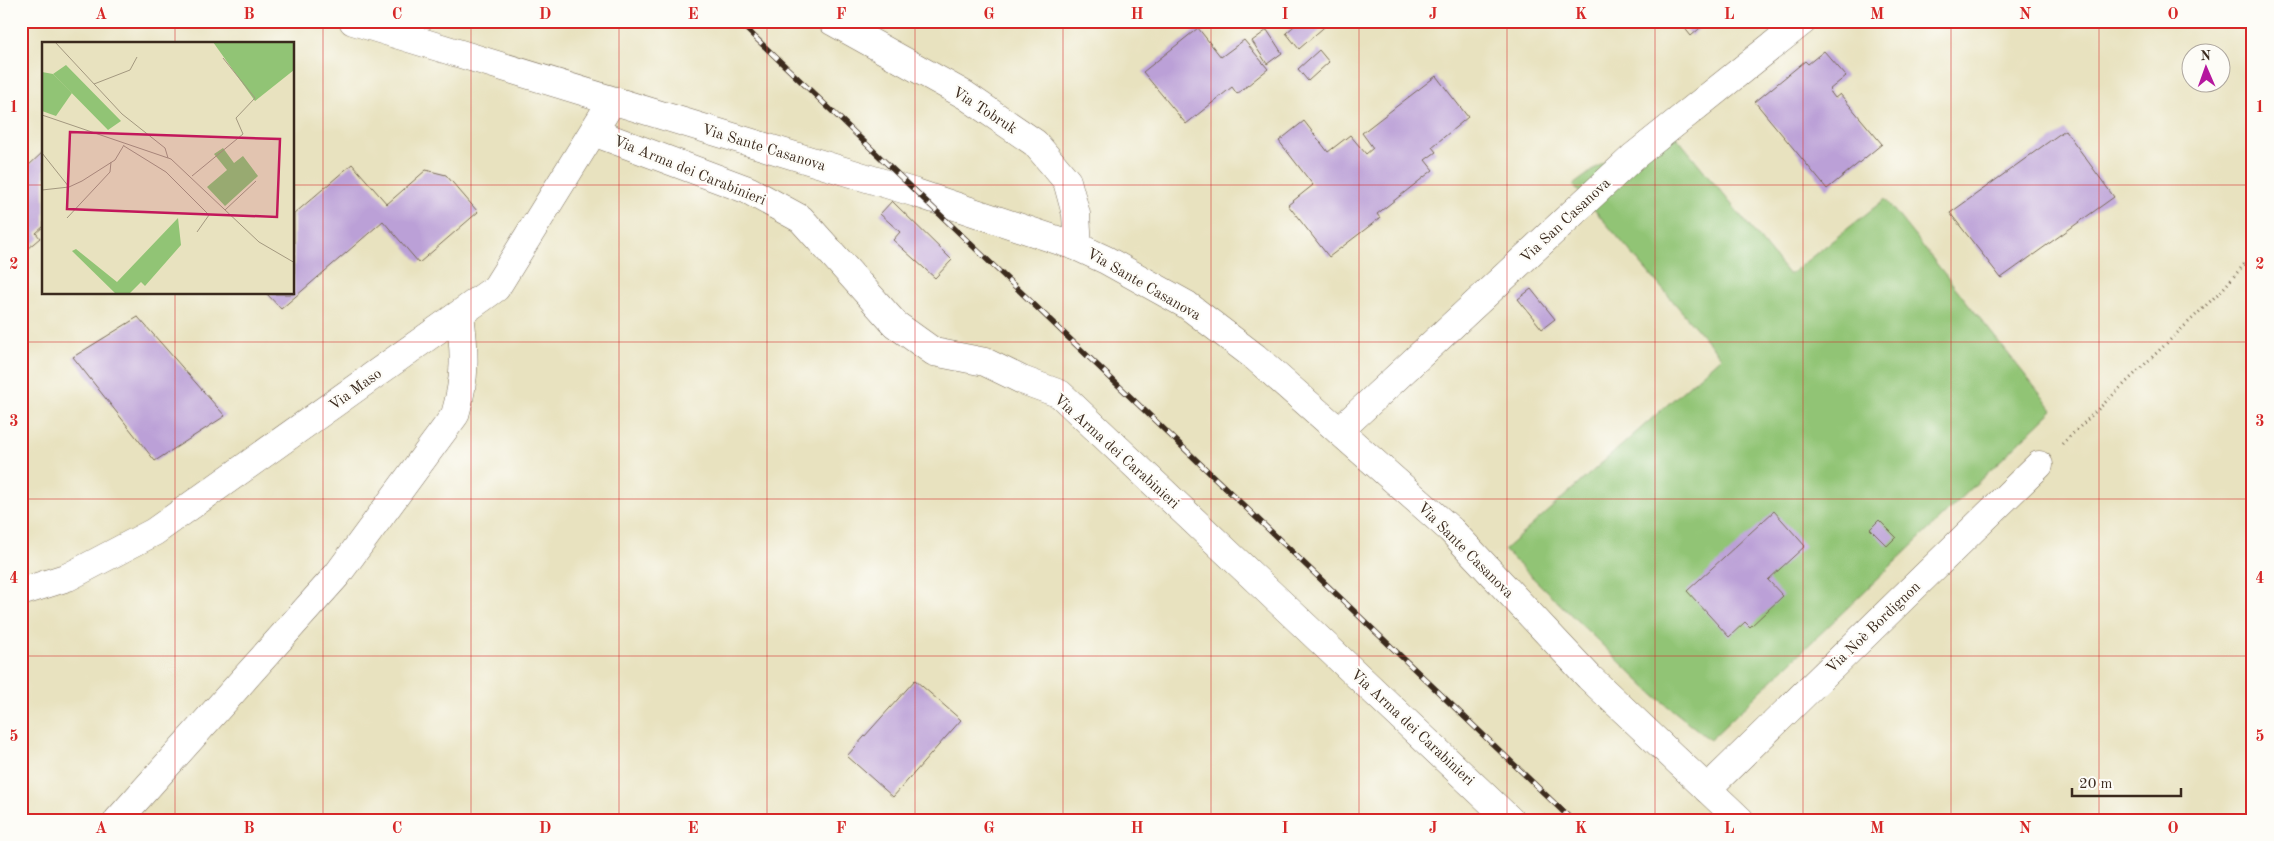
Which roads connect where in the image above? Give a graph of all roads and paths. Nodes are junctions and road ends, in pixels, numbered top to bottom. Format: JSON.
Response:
{"nodes":[{"id":1,"x":353,"y":21,"type":"edge"},
{"id":2,"x":832,"y":21,"type":"edge"},
{"id":3,"x":1803,"y":21,"type":"edge"},
{"id":4,"x":612,"y":101,"type":"junction"},
{"id":5,"x":592,"y":132,"type":"junction"},
{"id":6,"x":1078,"y":247,"type":"junction"},
{"id":7,"x":2253,"y":254,"type":"edge"},
{"id":8,"x":460,"y":314,"type":"junction"},
{"id":9,"x":1339,"y":431,"type":"junction"},
{"id":10,"x":2039,"y":465,"type":"joint"},
{"id":11,"x":21,"y":592,"type":"edge"},
{"id":12,"x":1707,"y":789,"type":"junction"},
{"id":13,"x":118,"y":820,"type":"edge"},
{"id":14,"x":1510,"y":820,"type":"edge"},
{"id":15,"x":1740,"y":820,"type":"edge"}],
"edges":[{"from":1,"to":4,"type":"street","name":"Via Sante Casanova"},
{"from":2,"to":6,"type":"street","name":"Via Tobruk"},
{"from":3,"to":9,"type":"street","name":"Via San Casanova"},
{"from":4,"to":5,"type":"street","name":"Via Maso"},
{"from":4,"to":6,"type":"street","name":"Via Sante Casanova"},
{"from":5,"to":8,"type":"street","name":"Via Maso"},
{"from":5,"to":14,"type":"street","name":"Via Arma dei Carabinieri"},
{"from":6,"to":9,"type":"street","name":"Via Sante Casanova"},
{"from":7,"to":10,"type":"path"},
{"from":8,"to":11,"type":"street","name":"Via Maso"},
{"from":8,"to":13,"type":"street"},
{"from":9,"to":12,"type":"street","name":"Via Sante Casanova"},
{"from":10,"to":12,"type":"street","name":"Via Noè Bordignon"},
{"from":12,"to":15,"type":"street","name":"Via Sante Casanova"}]}
